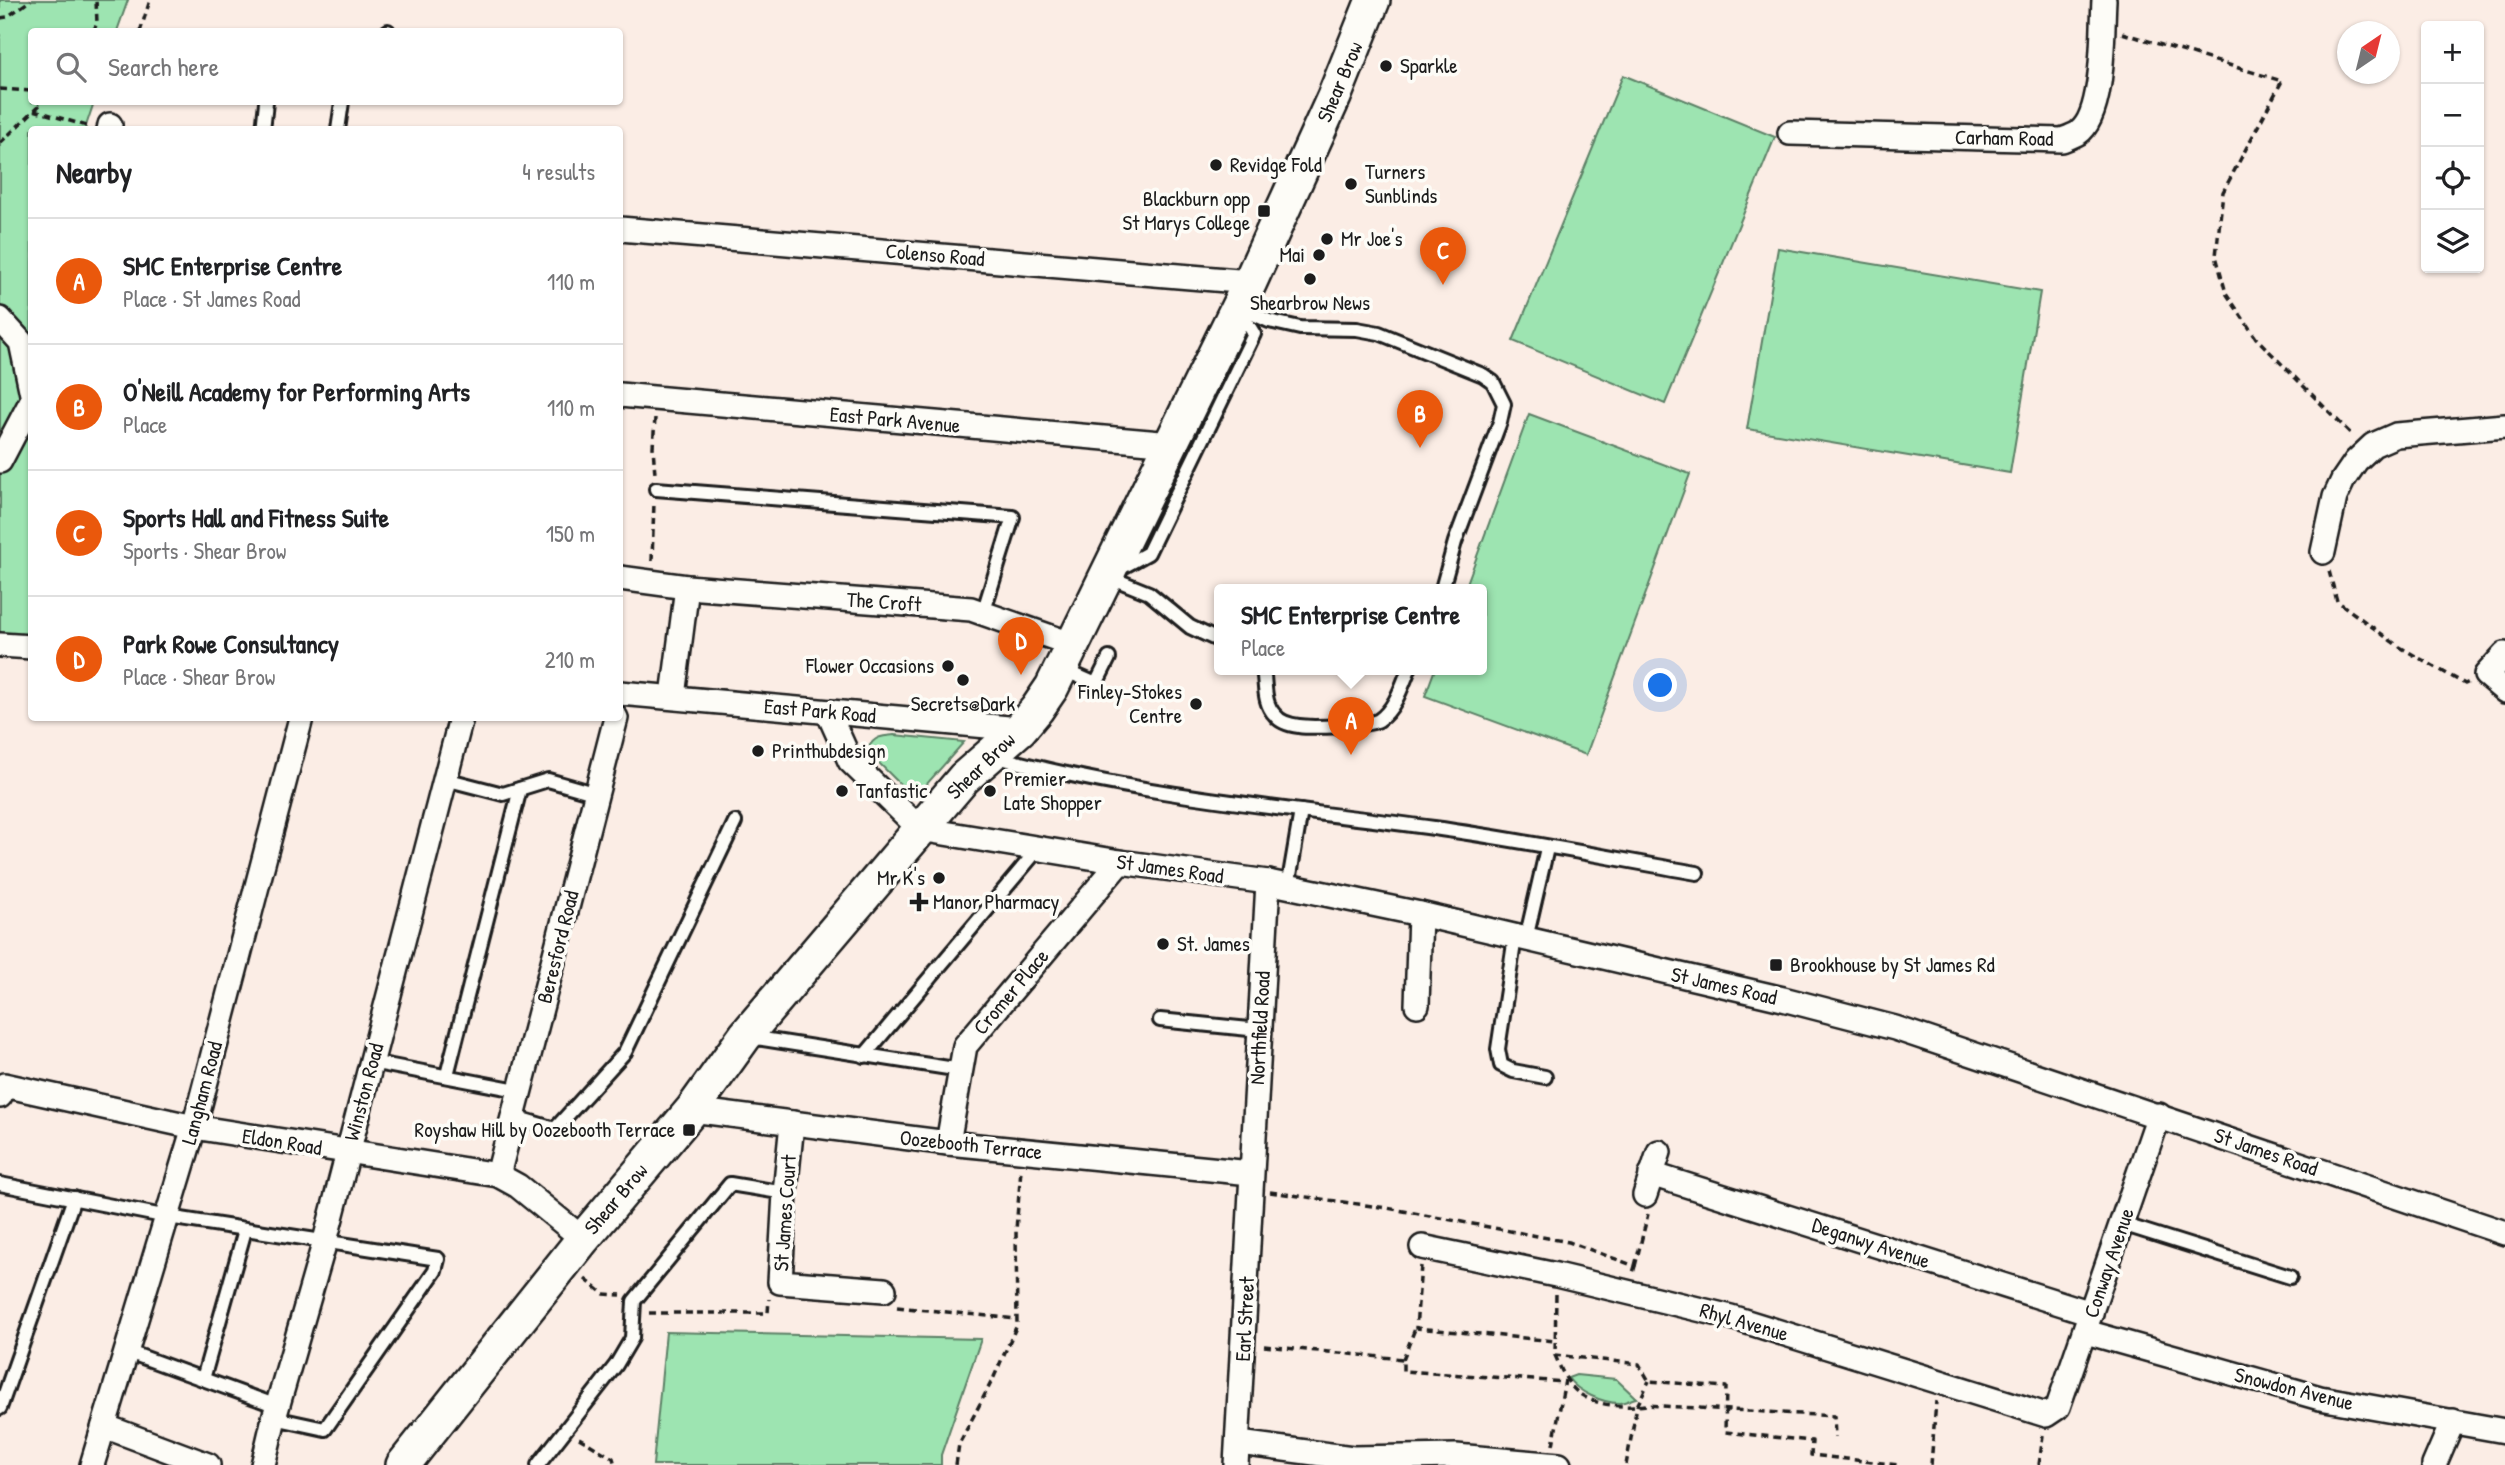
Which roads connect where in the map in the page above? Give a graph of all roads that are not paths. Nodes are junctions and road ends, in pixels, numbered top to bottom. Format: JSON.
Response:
{"nodes":[{"id":1,"x":1373,"y":0,"type":"edge"},
{"id":2,"x":2104,"y":0,"type":"edge"},
{"id":3,"x":266,"y":105,"type":"edge"},
{"id":4,"x":342,"y":105,"type":"edge"},
{"id":5,"x":263,"y":126,"type":"edge"},
{"id":6,"x":339,"y":126,"type":"edge"},
{"id":7,"x":1790,"y":133,"type":"dead end"},
{"id":8,"x":623,"y":229,"type":"edge"},
{"id":9,"x":1244,"y":295,"type":"junction"},
{"id":10,"x":0,"y":319,"type":"edge"},
{"id":11,"x":28,"y":375,"type":"edge"},
{"id":12,"x":623,"y":395,"type":"edge"},
{"id":13,"x":28,"y":408,"type":"edge"},
{"id":14,"x":2505,"y":426,"type":"edge"},
{"id":15,"x":1171,"y":444,"type":"junction"},
{"id":16,"x":0,"y":461,"type":"edge"},
{"id":17,"x":656,"y":489,"type":"dead end"},
{"id":18,"x":2323,"y":552,"type":"road end"},
{"id":19,"x":1107,"y":576,"type":"junction"},
{"id":20,"x":623,"y":578,"type":"edge"},
{"id":21,"x":1443,"y":584,"type":"edge"},
{"id":22,"x":687,"y":587,"type":"junction"},
{"id":23,"x":983,"y":612,"type":"junction"},
{"id":24,"x":1214,"y":638,"type":"edge"},
{"id":25,"x":0,"y":645,"type":"edge"},
{"id":26,"x":28,"y":647,"type":"edge"},
{"id":27,"x":2505,"y":654,"type":"edge"},
{"id":28,"x":1068,"y":657,"type":"junction"},
{"id":29,"x":1109,"y":658,"type":"dead end"},
{"id":30,"x":1264,"y":675,"type":"edge"},
{"id":31,"x":1406,"y":675,"type":"edge"},
{"id":32,"x":2505,"y":691,"type":"edge"},
{"id":33,"x":673,"y":696,"type":"junction"},
{"id":34,"x":623,"y":697,"type":"edge"},
{"id":35,"x":828,"y":712,"type":"junction"},
{"id":36,"x":300,"y":721,"type":"edge"},
{"id":37,"x":460,"y":721,"type":"edge"},
{"id":38,"x":615,"y":721,"type":"edge"},
{"id":39,"x":1020,"y":729,"type":"junction"},
{"id":40,"x":990,"y":755,"type":"junction"},
{"id":41,"x":445,"y":779,"type":"junction"},
{"id":42,"x":520,"y":789,"type":"junction"},
{"id":43,"x":597,"y":794,"type":"junction"},
{"id":44,"x":1301,"y":811,"type":"junction"},
{"id":45,"x":735,"y":822,"type":"dead end"},
{"id":46,"x":920,"y":829,"type":"junction"},
{"id":47,"x":1039,"y":848,"type":"junction"},
{"id":48,"x":1547,"y":848,"type":"junction"},
{"id":49,"x":1119,"y":862,"type":"junction"},
{"id":50,"x":1697,"y":873,"type":"dead end"},
{"id":51,"x":1278,"y":884,"type":"junction"},
{"id":52,"x":1420,"y":914,"type":"junction"},
{"id":53,"x":1520,"y":938,"type":"junction"},
{"id":54,"x":1417,"y":1004,"type":"dead end"},
{"id":55,"x":1160,"y":1020,"type":"dead end"},
{"id":56,"x":1259,"y":1030,"type":"junction"},
{"id":57,"x":745,"y":1036,"type":"junction"},
{"id":58,"x":864,"y":1055,"type":"junction"},
{"id":59,"x":371,"y":1062,"type":"junction"},
{"id":60,"x":961,"y":1070,"type":"junction"},
{"id":61,"x":447,"y":1075,"type":"junction"},
{"id":62,"x":1545,"y":1077,"type":"dead end"},
{"id":63,"x":2,"y":1091,"type":"edge"},
{"id":64,"x":522,"y":1091,"type":"junction"},
{"id":65,"x":692,"y":1110,"type":"junction"},
{"id":66,"x":2159,"y":1115,"type":"junction"},
{"id":67,"x":515,"y":1117,"type":"junction"},
{"id":68,"x":792,"y":1123,"type":"junction"},
{"id":69,"x":194,"y":1127,"type":"junction"},
{"id":70,"x":948,"y":1143,"type":"junction"},
{"id":71,"x":1659,"y":1152,"type":"dead end"},
{"id":72,"x":348,"y":1153,"type":"junction"},
{"id":73,"x":498,"y":1175,"type":"junction"},
{"id":74,"x":1251,"y":1181,"type":"junction"},
{"id":75,"x":0,"y":1184,"type":"edge"},
{"id":76,"x":785,"y":1193,"type":"junction"},
{"id":77,"x":74,"y":1198,"type":"junction"},
{"id":78,"x":167,"y":1217,"type":"junction"},
{"id":79,"x":2122,"y":1224,"type":"junction"},
{"id":80,"x":245,"y":1230,"type":"junction"},
{"id":81,"x":2505,"y":1233,"type":"edge"},
{"id":82,"x":325,"y":1241,"type":"junction"},
{"id":83,"x":1422,"y":1247,"type":"road end"},
{"id":84,"x":573,"y":1251,"type":"junction"},
{"id":85,"x":2290,"y":1277,"type":"dead end"},
{"id":86,"x":884,"y":1290,"type":"road end"},
{"id":87,"x":2088,"y":1323,"type":"junction"},
{"id":88,"x":126,"y":1351,"type":"junction"},
{"id":89,"x":203,"y":1379,"type":"junction"},
{"id":90,"x":0,"y":1408,"type":"edge"},
{"id":91,"x":2052,"y":1411,"type":"joint"},
{"id":92,"x":275,"y":1412,"type":"junction"},
{"id":93,"x":2452,"y":1421,"type":"junction"},
{"id":94,"x":104,"y":1426,"type":"junction"},
{"id":95,"x":2505,"y":1432,"type":"edge"},
{"id":96,"x":1238,"y":1454,"type":"edge"},
{"id":97,"x":1554,"y":1464,"type":"edge"},
{"id":98,"x":92,"y":1465,"type":"edge"},
{"id":99,"x":208,"y":1465,"type":"edge"},
{"id":100,"x":264,"y":1465,"type":"edge"},
{"id":101,"x":403,"y":1465,"type":"edge"},
{"id":102,"x":538,"y":1465,"type":"edge"},
{"id":103,"x":2434,"y":1465,"type":"edge"}],
"edges":[{"from":1,"to":9,"type":"main road","name":"Shear Brow"},
{"from":2,"to":7,"type":"street","name":"Carham Road"},
{"from":3,"to":5,"type":"lane"},
{"from":4,"to":6,"type":"lane"},
{"from":8,"to":9,"type":"street","name":"Colenso Road"},
{"from":9,"to":15,"type":"main road","name":"Shear Brow"},
{"from":9,"to":19,"type":"lane"},
{"from":9,"to":21,"type":"lane"},
{"from":10,"to":11,"type":"street"},
{"from":12,"to":15,"type":"street","name":"East Park Avenue"},
{"from":13,"to":16,"type":"street"},
{"from":14,"to":18,"type":"street"},
{"from":15,"to":19,"type":"main road","name":"Shear Brow"},
{"from":17,"to":23,"type":"lane"},
{"from":19,"to":24,"type":"lane"},
{"from":19,"to":28,"type":"main road","name":"Shear Brow"},
{"from":20,"to":22,"type":"street","name":"The Croft"},
{"from":22,"to":23,"type":"street","name":"The Croft"},
{"from":22,"to":33,"type":"street"},
{"from":23,"to":28,"type":"street","name":"The Croft"},
{"from":25,"to":26,"type":"street"},
{"from":27,"to":32,"type":"street"},
{"from":28,"to":29,"type":"lane"},
{"from":28,"to":39,"type":"main road","name":"Shear Brow"},
{"from":30,"to":31,"type":"lane"},
{"from":33,"to":34,"type":"street","name":"East Park Road"},
{"from":33,"to":35,"type":"street","name":"East Park Road"},
{"from":35,"to":39,"type":"street","name":"East Park Road"},
{"from":35,"to":46,"type":"street"},
{"from":36,"to":69,"type":"street","name":"Langham Road"},
{"from":37,"to":41,"type":"street","name":"Winston Road"},
{"from":38,"to":43,"type":"street","name":"Beresford Road"},
{"from":39,"to":40,"type":"main road","name":"Shear Brow"},
{"from":40,"to":44,"type":"lane"},
{"from":40,"to":46,"type":"main road","name":"Shear Brow"},
{"from":41,"to":42,"type":"lane"},
{"from":41,"to":59,"type":"street","name":"Winston Road"},
{"from":42,"to":43,"type":"lane"},
{"from":42,"to":61,"type":"lane"},
{"from":43,"to":64,"type":"street","name":"Beresford Road"},
{"from":44,"to":48,"type":"lane"},
{"from":44,"to":51,"type":"lane"},
{"from":45,"to":67,"type":"lane"},
{"from":46,"to":47,"type":"street","name":"St James Road"},
{"from":46,"to":57,"type":"main road","name":"Shear Brow"},
{"from":47,"to":49,"type":"street","name":"St James Road"},
{"from":47,"to":58,"type":"lane"},
{"from":48,"to":50,"type":"lane"},
{"from":48,"to":53,"type":"lane"},
{"from":49,"to":51,"type":"street","name":"St James Road"},
{"from":49,"to":60,"type":"street","name":"Cromer Place"},
{"from":51,"to":52,"type":"street","name":"St James Road"},
{"from":51,"to":56,"type":"street","name":"Northfield Road"},
{"from":52,"to":53,"type":"street","name":"St James Road"},
{"from":52,"to":54,"type":"street"},
{"from":53,"to":62,"type":"lane"},
{"from":53,"to":66,"type":"street","name":"St James Road"},
{"from":55,"to":56,"type":"lane"},
{"from":56,"to":74,"type":"street","name":"Northfield Road"},
{"from":57,"to":58,"type":"lane"},
{"from":57,"to":65,"type":"main road","name":"Shear Brow"},
{"from":58,"to":60,"type":"lane"},
{"from":59,"to":61,"type":"lane"},
{"from":59,"to":72,"type":"street","name":"Winston Road"},
{"from":60,"to":70,"type":"street","name":"Cromer Place"},
{"from":61,"to":64,"type":"lane"},
{"from":63,"to":69,"type":"street","name":"Eldon Road"},
{"from":64,"to":67,"type":"street","name":"Beresford Road"},
{"from":65,"to":68,"type":"street","name":"Oozebooth Terrace"},
{"from":65,"to":84,"type":"main road","name":"Shear Brow"},
{"from":66,"to":79,"type":"street","name":"Conway Avenue"},
{"from":66,"to":81,"type":"street","name":"St James Road"},
{"from":67,"to":73,"type":"street","name":"Beresford Road"},
{"from":68,"to":70,"type":"street","name":"Oozebooth Terrace"},
{"from":68,"to":76,"type":"street","name":"St James Court"},
{"from":69,"to":72,"type":"street","name":"Eldon Road"},
{"from":69,"to":78,"type":"street","name":"Langham Road"},
{"from":70,"to":74,"type":"street","name":"Oozebooth Terrace"},
{"from":71,"to":87,"type":"street","name":"Deganwy Avenue"},
{"from":72,"to":73,"type":"street","name":"Eldon Road"},
{"from":72,"to":82,"type":"street","name":"Winston Road"},
{"from":73,"to":84,"type":"street","name":"Eldon Road"},
{"from":74,"to":96,"type":"street","name":"Earl Street"},
{"from":75,"to":77,"type":"lane"},
{"from":76,"to":86,"type":"street","name":"St James Court"},
{"from":76,"to":102,"type":"lane"},
{"from":77,"to":78,"type":"lane"},
{"from":77,"to":90,"type":"lane"},
{"from":78,"to":80,"type":"lane"},
{"from":78,"to":88,"type":"street","name":"Langham Road"},
{"from":79,"to":85,"type":"lane"},
{"from":79,"to":87,"type":"street","name":"Conway Avenue"},
{"from":80,"to":82,"type":"lane"},
{"from":80,"to":89,"type":"lane"},
{"from":82,"to":92,"type":"street","name":"Winston Road"},
{"from":82,"to":92,"type":"lane"},
{"from":83,"to":91,"type":"street","name":"Rhyl Avenue"},
{"from":84,"to":101,"type":"main road","name":"Shear Brow"},
{"from":87,"to":91,"type":"street","name":"Conway Avenue"},
{"from":87,"to":93,"type":"street","name":"Snowdon Avenue"},
{"from":88,"to":89,"type":"lane"},
{"from":88,"to":94,"type":"street","name":"Langham Road"},
{"from":89,"to":92,"type":"lane"},
{"from":92,"to":100,"type":"street","name":"Winston Road"},
{"from":93,"to":95,"type":"street","name":"Snowdon Avenue"},
{"from":93,"to":103,"type":"street"},
{"from":94,"to":98,"type":"street","name":"Langham Road"},
{"from":94,"to":99,"type":"street"},
{"from":96,"to":97,"type":"street"}]}
